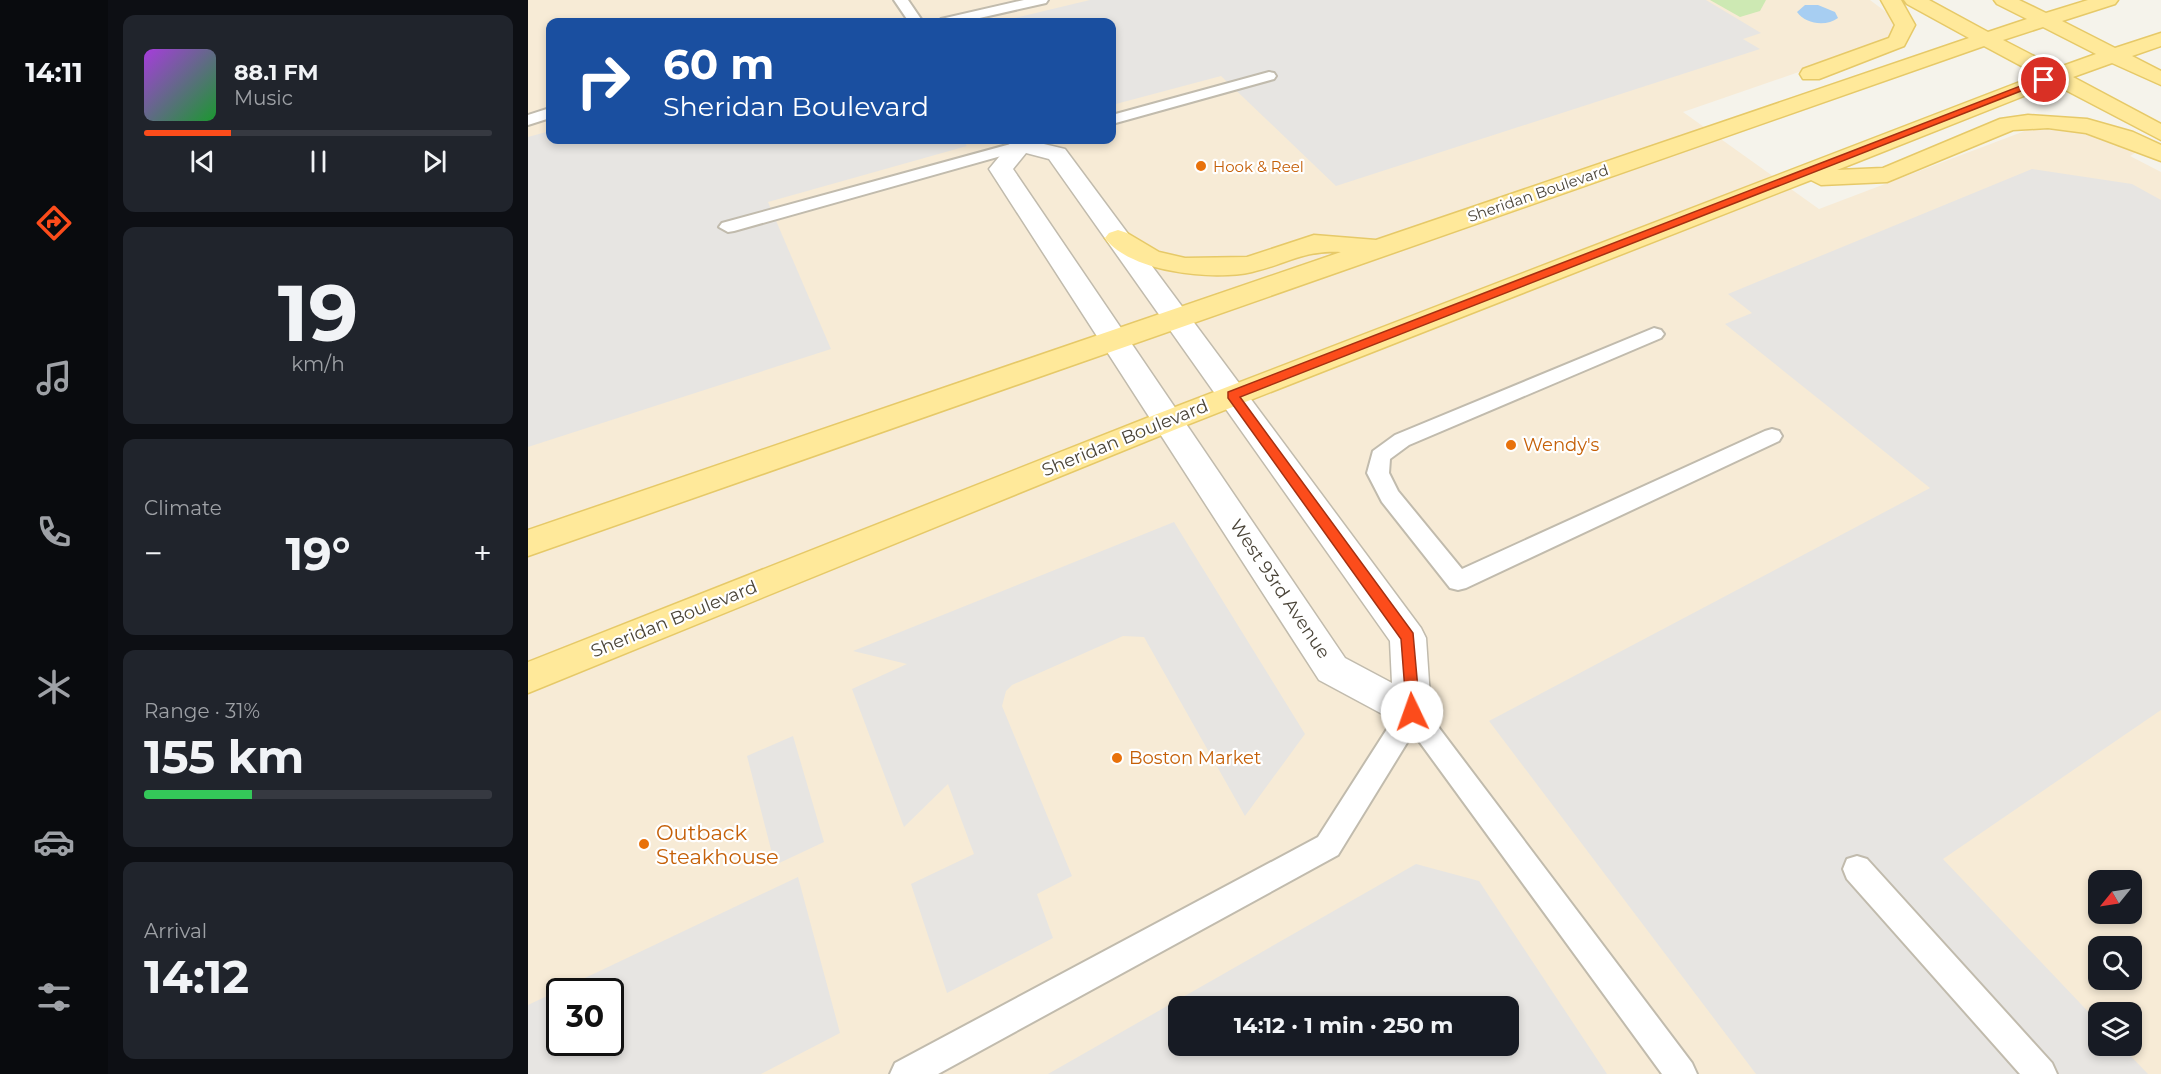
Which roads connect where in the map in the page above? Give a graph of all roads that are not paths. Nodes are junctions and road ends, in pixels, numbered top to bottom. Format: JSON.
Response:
{"nodes":[{"id":1,"x":901,"y":0,"type":"edge"},
{"id":2,"x":1041,"y":0,"type":"edge"},
{"id":3,"x":1892,"y":0,"type":"edge"},
{"id":4,"x":1914,"y":0,"type":"edge"},
{"id":5,"x":2004,"y":0,"type":"edge"},
{"id":6,"x":2108,"y":0,"type":"edge"},
{"id":7,"x":913,"y":18,"type":"edge"},
{"id":8,"x":963,"y":18,"type":"edge"},
{"id":9,"x":2044,"y":20,"type":"junction"},
{"id":10,"x":1987,"y":38,"type":"junction"},
{"id":11,"x":2161,"y":39,"type":"edge"},
{"id":12,"x":2114,"y":55,"type":"junction"},
{"id":13,"x":1269,"y":76,"type":"dead end"},
{"id":14,"x":2057,"y":76,"type":"junction"},
{"id":15,"x":2161,"y":78,"type":"edge"},
{"id":16,"x":1795,"y":80,"type":"dead end"},
{"id":17,"x":1766,"y":95,"type":"dead end"},
{"id":18,"x":546,"y":115,"type":"edge"},
{"id":19,"x":1116,"y":119,"type":"edge"},
{"id":20,"x":528,"y":120,"type":"edge"},
{"id":21,"x":1735,"y":124,"type":"junction"},
{"id":22,"x":2161,"y":133,"type":"edge"},
{"id":23,"x":1016,"y":144,"type":"edge"},
{"id":24,"x":1023,"y":144,"type":"edge"},
{"id":25,"x":1033,"y":144,"type":"edge"},
{"id":26,"x":2161,"y":154,"type":"edge"},
{"id":27,"x":1796,"y":179,"type":"junction"},
{"id":28,"x":728,"y":227,"type":"dead end"},
{"id":29,"x":1118,"y":238,"type":"junction"},
{"id":30,"x":1390,"y":245,"type":"junction"},
{"id":31,"x":1177,"y":319,"type":"junction"},
{"id":32,"x":1654,"y":334,"type":"dead end"},
{"id":33,"x":1115,"y":340,"type":"junction"},
{"id":34,"x":1233,"y":395,"type":"junction"},
{"id":35,"x":1168,"y":421,"type":"junction"},
{"id":36,"x":1772,"y":436,"type":"dead end"},
{"id":37,"x":528,"y":543,"type":"edge"},
{"id":38,"x":528,"y":678,"type":"edge"},
{"id":39,"x":1412,"y":712,"type":"junction"},
{"id":40,"x":1857,"y":869,"type":"dead end"},
{"id":41,"x":906,"y":1074,"type":"edge"},
{"id":42,"x":1682,"y":1074,"type":"edge"},
{"id":43,"x":2041,"y":1074,"type":"edge"}],
"edges":[{"from":1,"to":7,"type":"lane"},
{"from":2,"to":8,"type":"lane"},
{"from":3,"to":16,"type":"main road"},
{"from":4,"to":10,"type":"main road"},
{"from":5,"to":9,"type":"main road"},
{"from":6,"to":9,"type":"main road","name":"Sheridan Boulevard"},
{"from":9,"to":10,"type":"main road","name":"Sheridan Boulevard"},
{"from":9,"to":12,"type":"main road"},
{"from":10,"to":14,"type":"main road"},
{"from":10,"to":21,"type":"main road","name":"Sheridan Boulevard"},
{"from":11,"to":12,"type":"main road","name":"Sheridan Boulevard"},
{"from":12,"to":14,"type":"main road","name":"Sheridan Boulevard"},
{"from":12,"to":15,"type":"main road"},
{"from":13,"to":19,"type":"lane"},
{"from":14,"to":22,"type":"main road"},
{"from":14,"to":27,"type":"main road","name":"Sheridan Boulevard"},
{"from":17,"to":21,"type":"main road"},
{"from":18,"to":20,"type":"lane"},
{"from":21,"to":30,"type":"main road","name":"Sheridan Boulevard"},
{"from":23,"to":28,"type":"lane"},
{"from":24,"to":33,"type":"street","name":"West 93rd Avenue"},
{"from":25,"to":29,"type":"street"},
{"from":26,"to":27,"type":"main road"},
{"from":27,"to":34,"type":"main road","name":"Sheridan Boulevard"},
{"from":29,"to":30,"type":"main road"},
{"from":29,"to":31,"type":"street"},
{"from":30,"to":31,"type":"main road","name":"Sheridan Boulevard"},
{"from":31,"to":33,"type":"main road","name":"Sheridan Boulevard"},
{"from":31,"to":34,"type":"street"},
{"from":32,"to":36,"type":"lane"},
{"from":33,"to":35,"type":"street","name":"West 93rd Avenue"},
{"from":33,"to":37,"type":"main road","name":"Sheridan Boulevard"},
{"from":34,"to":35,"type":"main road","name":"Sheridan Boulevard"},
{"from":34,"to":39,"type":"street"},
{"from":35,"to":38,"type":"main road","name":"Sheridan Boulevard"},
{"from":35,"to":39,"type":"street","name":"West 93rd Avenue"},
{"from":39,"to":41,"type":"lane"},
{"from":39,"to":42,"type":"lane"},
{"from":40,"to":43,"type":"lane"}]}
